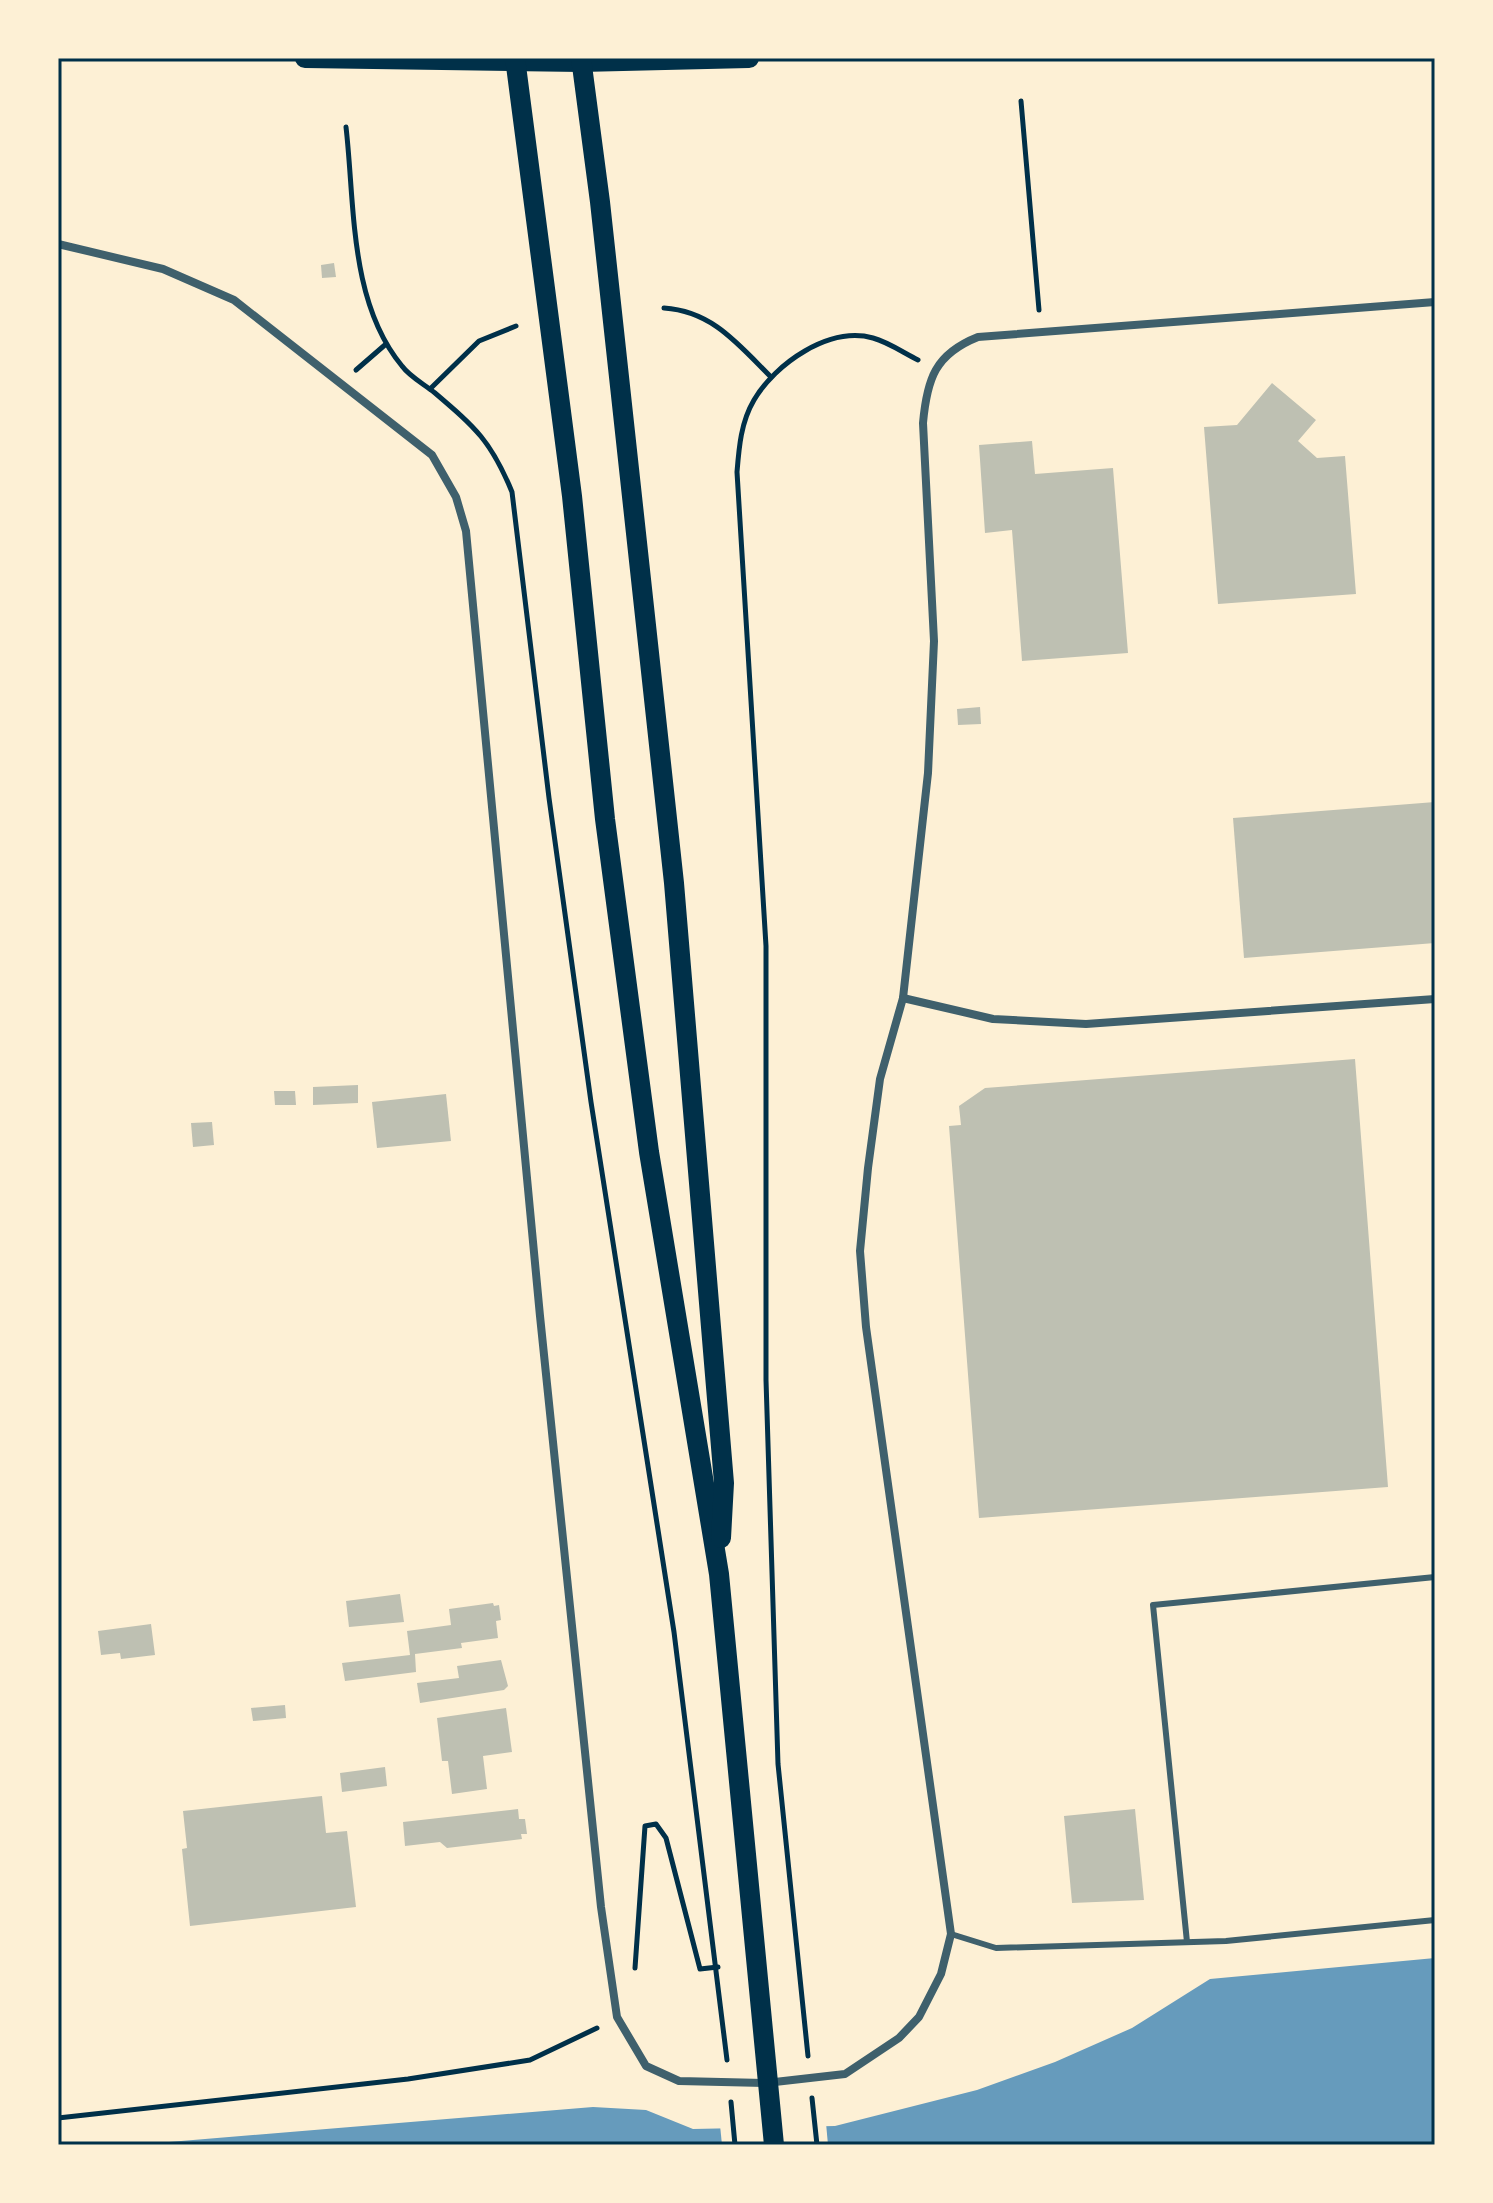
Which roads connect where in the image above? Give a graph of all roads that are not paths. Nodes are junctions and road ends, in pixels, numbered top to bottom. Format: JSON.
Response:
{"nodes":[{"id":1,"x":305,"y":58,"type":"edge"},
{"id":2,"x":749,"y":58,"type":"edge"},
{"id":3,"x":515,"y":60,"type":"edge"},
{"id":4,"x":581,"y":60,"type":"edge"},
{"id":5,"x":58,"y":244,"type":"edge"},
{"id":6,"x":1435,"y":302,"type":"edge"},
{"id":7,"x":903,"y":998,"type":"junction"},
{"id":8,"x":1435,"y":999,"type":"edge"},
{"id":9,"x":719,"y":1574,"type":"junction"},
{"id":10,"x":1435,"y":1577,"type":"edge"},
{"id":11,"x":1435,"y":1920,"type":"edge"},
{"id":12,"x":951,"y":1934,"type":"junction"},
{"id":13,"x":1187,"y":1942,"type":"junction"},
{"id":14,"x":774,"y":2145,"type":"edge"}],
"edges":[{"from":1,"to":3,"type":"main road"},
{"from":2,"to":4,"type":"main road"},
{"from":3,"to":4,"type":"main road"},
{"from":3,"to":9,"type":"main road"},
{"from":4,"to":9,"type":"main road"},
{"from":5,"to":12,"type":"street"},
{"from":6,"to":7,"type":"street"},
{"from":7,"to":8,"type":"street"},
{"from":7,"to":12,"type":"street"},
{"from":9,"to":14,"type":"main road"},
{"from":10,"to":13,"type":"lane"},
{"from":11,"to":13,"type":"lane"},
{"from":12,"to":13,"type":"lane"}]}
